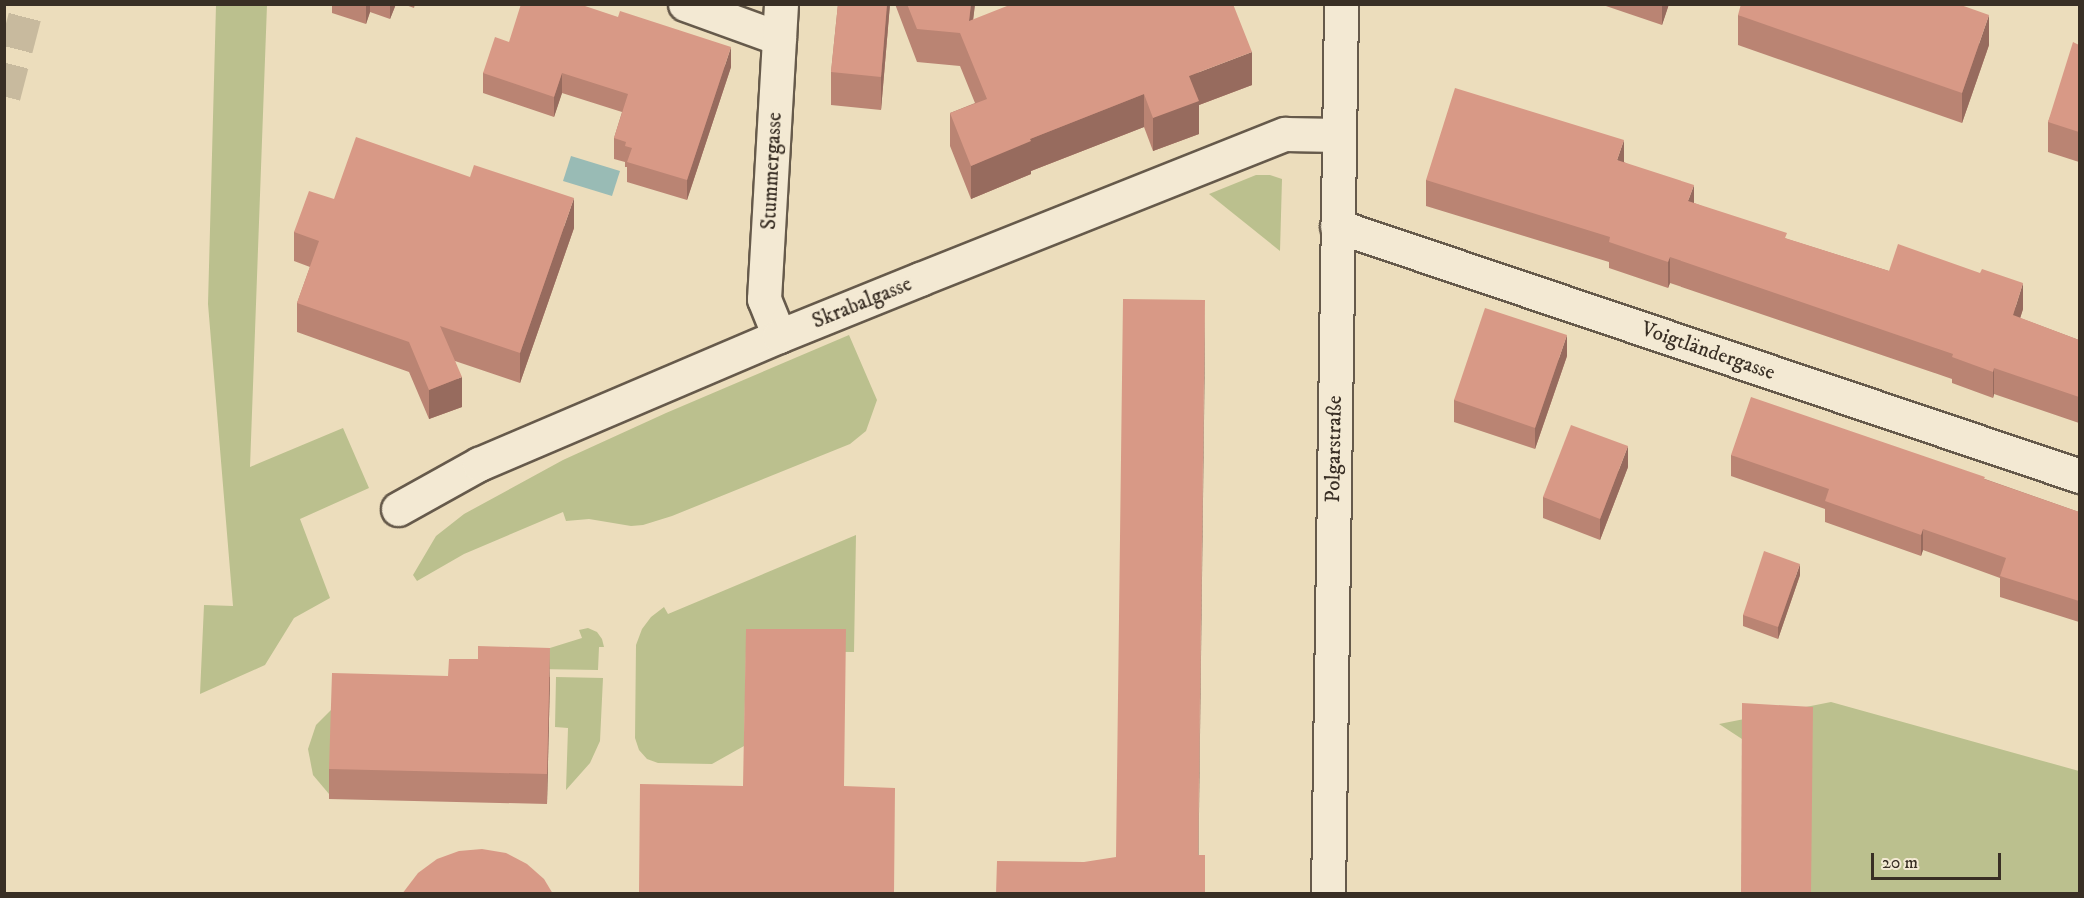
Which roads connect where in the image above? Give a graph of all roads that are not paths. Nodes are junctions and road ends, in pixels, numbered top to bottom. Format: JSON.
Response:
{"nodes":[{"id":1,"x":685,"y":4,"type":"edge"},
{"id":2,"x":781,"y":4,"type":"edge"},
{"id":3,"x":1341,"y":4,"type":"edge"},
{"id":4,"x":780,"y":38,"type":"junction"},
{"id":5,"x":1338,"y":135,"type":"junction"},
{"id":6,"x":1336,"y":226,"type":"junction"},
{"id":7,"x":779,"y":336,"type":"junction"},
{"id":8,"x":2079,"y":476,"type":"edge"},
{"id":9,"x":398,"y":509,"type":"dead end"},
{"id":10,"x":1328,"y":894,"type":"edge"}],
"edges":[{"from":1,"to":4,"type":"street"},
{"from":2,"to":4,"type":"street","name":"Stummergasse"},
{"from":3,"to":5,"type":"street","name":"Polgarstraße"},
{"from":4,"to":7,"type":"street","name":"Stummergasse"},
{"from":5,"to":6,"type":"street","name":"Polgarstraße"},
{"from":5,"to":7,"type":"street","name":"Skrabalgasse"},
{"from":6,"to":8,"type":"street","name":"Voigtländergasse"},
{"from":6,"to":10,"type":"street","name":"Polgarstraße"},
{"from":7,"to":9,"type":"street","name":"Skrabalgasse"}]}
